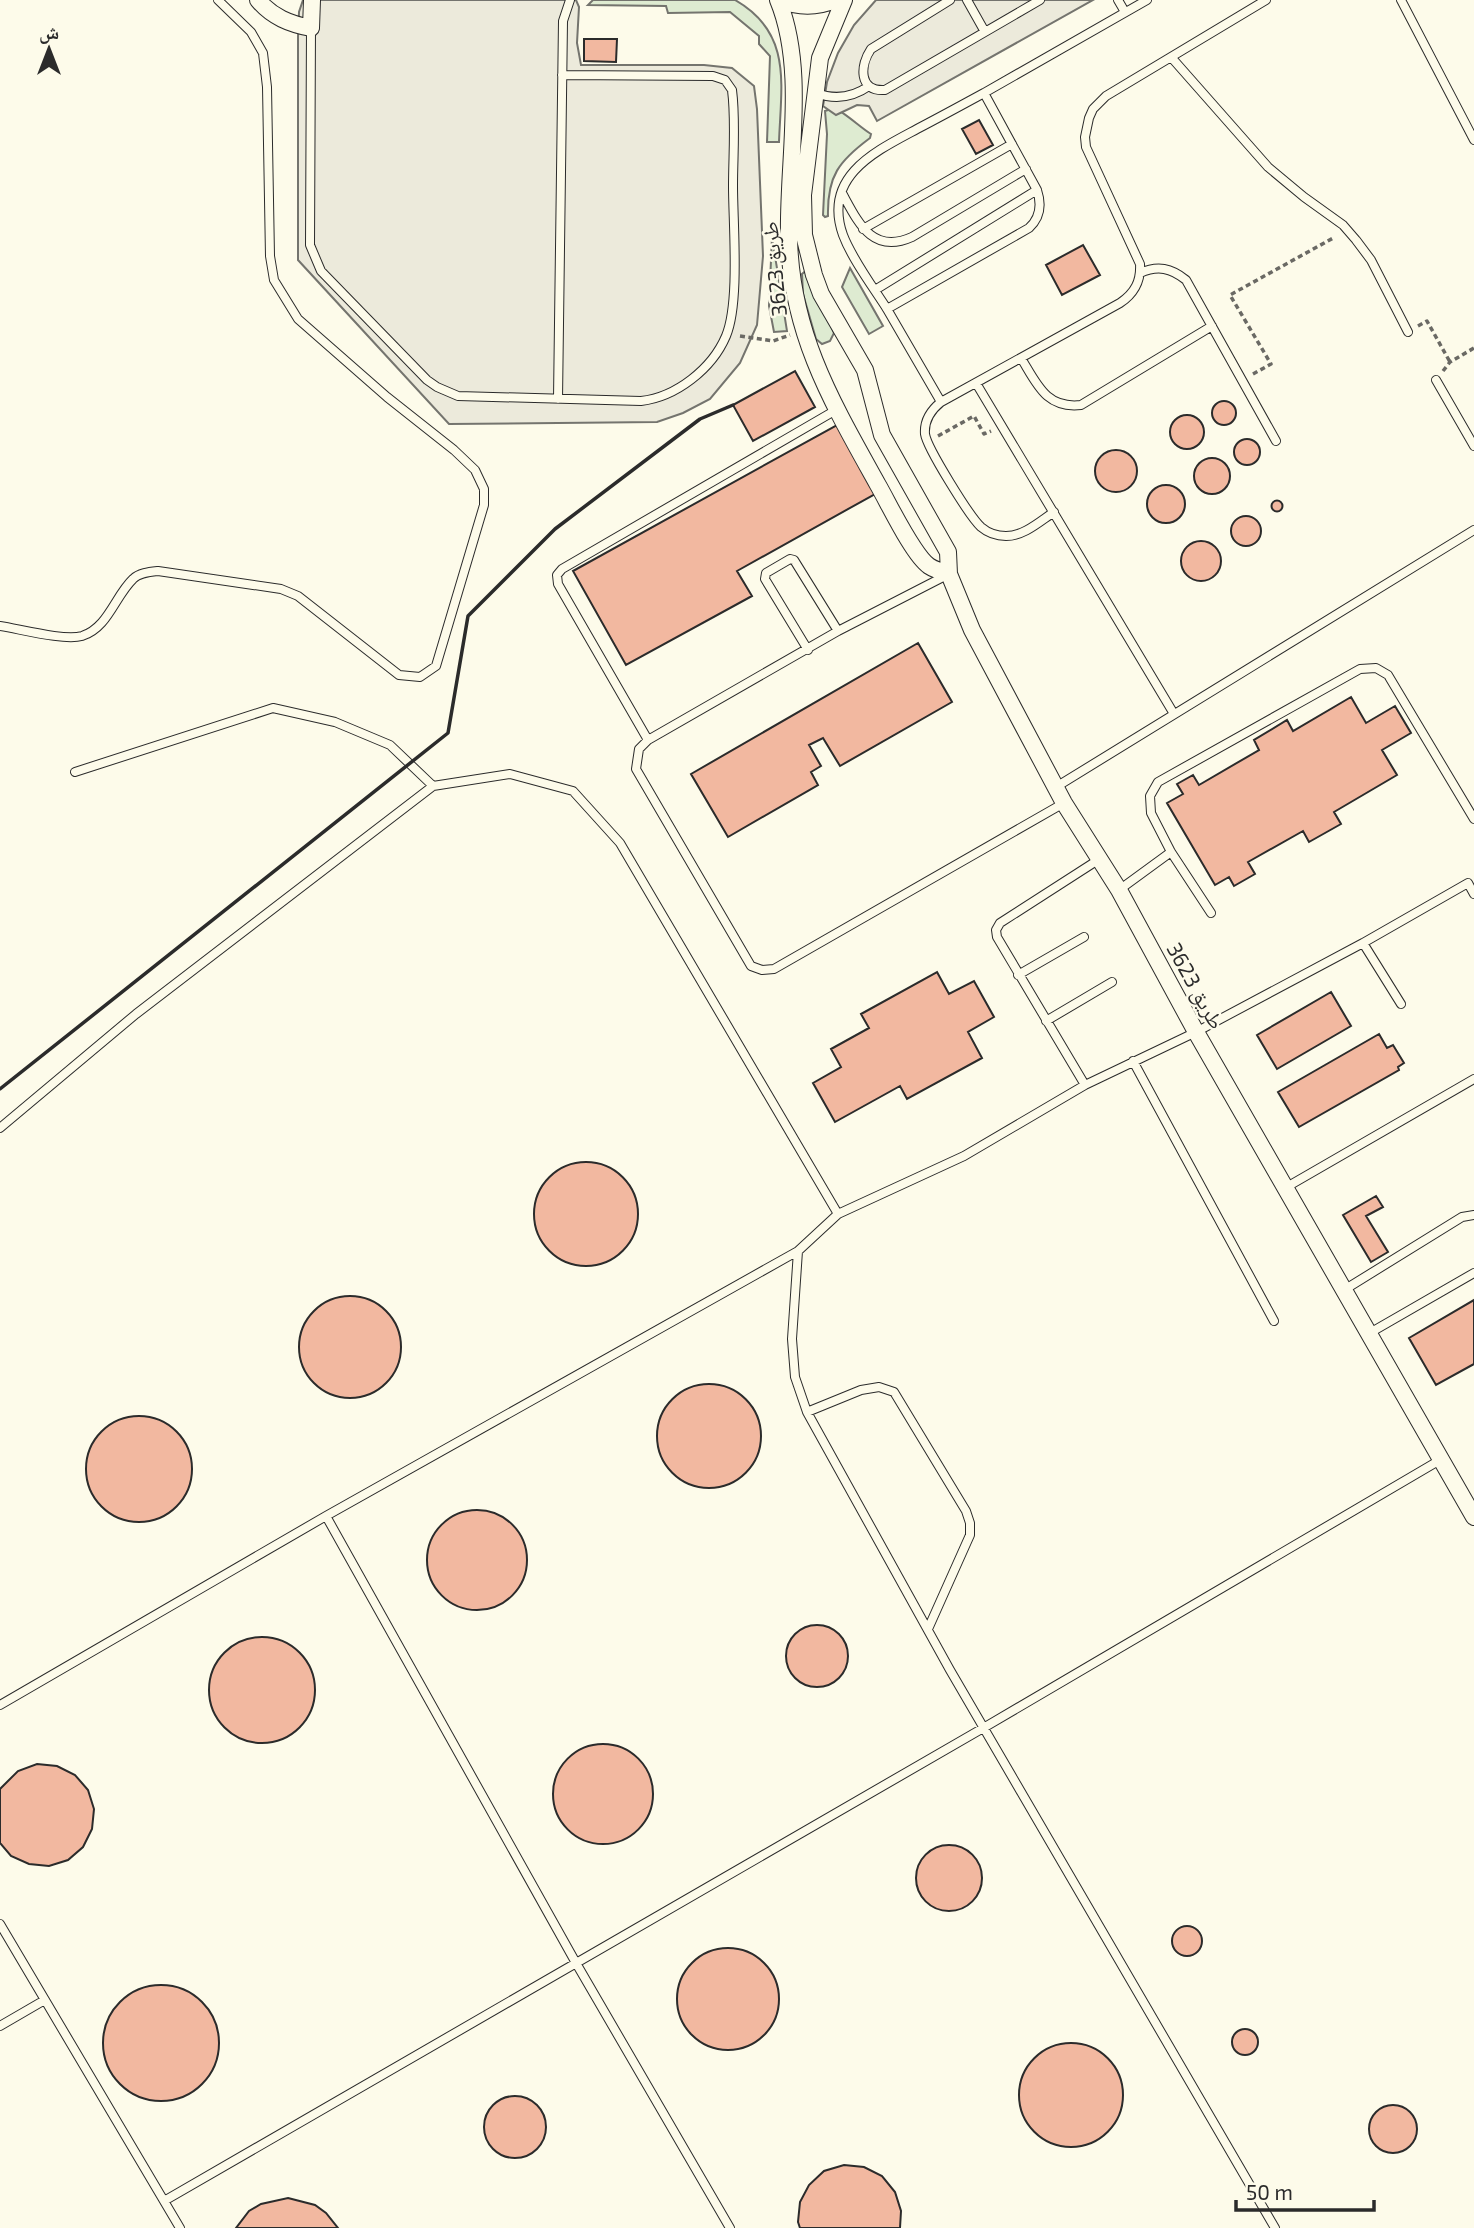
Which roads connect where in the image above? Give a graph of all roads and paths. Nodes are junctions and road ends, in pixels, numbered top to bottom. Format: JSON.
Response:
{"nodes":[{"id":1,"x":218,"y":0,"type":"edge"},
{"id":2,"x":258,"y":0,"type":"edge"},
{"id":3,"x":312,"y":0,"type":"edge"},
{"id":4,"x":570,"y":0,"type":"edge"},
{"id":5,"x":779,"y":0,"type":"edge"},
{"id":6,"x":835,"y":0,"type":"edge"},
{"id":7,"x":844,"y":0,"type":"edge"},
{"id":8,"x":950,"y":0,"type":"edge"},
{"id":9,"x":967,"y":0,"type":"edge"},
{"id":10,"x":1040,"y":0,"type":"edge"},
{"id":11,"x":1118,"y":0,"type":"edge"},
{"id":12,"x":1147,"y":0,"type":"edge"},
{"id":13,"x":1266,"y":0,"type":"edge"},
{"id":14,"x":1401,"y":0,"type":"edge"},
{"id":15,"x":1125,"y":12,"type":"junction"},
{"id":16,"x":310,"y":28,"type":"junction"},
{"id":17,"x":985,"y":32,"type":"junction"},
{"id":18,"x":1171,"y":57,"type":"junction"},
{"id":19,"x":562,"y":75,"type":"junction"},
{"id":20,"x":869,"y":86,"type":"junction"},
{"id":21,"x":815,"y":92,"type":"junction"},
{"id":22,"x":984,"y":93,"type":"junction"},
{"id":23,"x":1474,"y":140,"type":"edge"},
{"id":24,"x":1012,"y":144,"type":"junction"},
{"id":25,"x":1026,"y":169,"type":"junction"},
{"id":26,"x":1037,"y":190,"type":"junction"},
{"id":27,"x":842,"y":193,"type":"junction"},
{"id":28,"x":863,"y":229,"type":"junction"},
{"id":29,"x":1347,"y":230,"type":"junction"},
{"id":30,"x":1140,"y":273,"type":"junction"},
{"id":31,"x":875,"y":290,"type":"junction"},
{"id":32,"x":887,"y":309,"type":"junction"},
{"id":33,"x":1212,"y":326,"type":"junction"},
{"id":34,"x":804,"y":331,"type":"junction"},
{"id":35,"x":1408,"y":332,"type":"joint"},
{"id":36,"x":727,"y":334,"type":"junction"},
{"id":37,"x":1474,"y":348,"type":"edge"},
{"id":38,"x":1021,"y":358,"type":"junction"},
{"id":39,"x":1450,"y":362,"type":"junction"},
{"id":40,"x":1242,"y":380,"type":"junction"},
{"id":41,"x":1436,"y":380,"type":"joint"},
{"id":42,"x":976,"y":383,"type":"junction"},
{"id":43,"x":558,"y":399,"type":"junction"},
{"id":44,"x":942,"y":402,"type":"junction"},
{"id":45,"x":836,"y":410,"type":"junction"},
{"id":46,"x":1276,"y":440,"type":"dead end"},
{"id":47,"x":1474,"y":446,"type":"edge"},
{"id":48,"x":1054,"y":512,"type":"junction"},
{"id":49,"x":1474,"y":530,"type":"edge"},
{"id":50,"x":949,"y":574,"type":"junction"},
{"id":51,"x":0,"y":626,"type":"edge"},
{"id":52,"x":838,"y":631,"type":"junction"},
{"id":53,"x":808,"y":650,"type":"junction"},
{"id":54,"x":1174,"y":714,"type":"junction"},
{"id":55,"x":648,"y":740,"type":"junction"},
{"id":56,"x":75,"y":772,"type":"dead end"},
{"id":57,"x":433,"y":786,"type":"junction"},
{"id":58,"x":1056,"y":787,"type":"junction"},
{"id":59,"x":1064,"y":803,"type":"junction"},
{"id":60,"x":1474,"y":819,"type":"edge"},
{"id":61,"x":1171,"y":852,"type":"junction"},
{"id":62,"x":1098,"y":860,"type":"junction"},
{"id":63,"x":1471,"y":881,"type":"edge"},
{"id":64,"x":1119,"y":890,"type":"junction"},
{"id":65,"x":1474,"y":894,"type":"edge"},
{"id":66,"x":1211,"y":913,"type":"dead end"},
{"id":67,"x":1084,"y":937,"type":"dead end"},
{"id":68,"x":1363,"y":943,"type":"junction"},
{"id":69,"x":1018,"y":975,"type":"junction"},
{"id":70,"x":1112,"y":982,"type":"dead end"},
{"id":71,"x":1401,"y":1004,"type":"dead end"},
{"id":72,"x":1046,"y":1021,"type":"junction"},
{"id":73,"x":1196,"y":1032,"type":"junction"},
{"id":74,"x":1133,"y":1061,"type":"junction"},
{"id":75,"x":1474,"y":1079,"type":"edge"},
{"id":76,"x":1085,"y":1085,"type":"junction"},
{"id":77,"x":0,"y":1128,"type":"edge"},
{"id":78,"x":1285,"y":1188,"type":"junction"},
{"id":79,"x":838,"y":1214,"type":"junction"},
{"id":80,"x":1474,"y":1215,"type":"edge"},
{"id":81,"x":798,"y":1251,"type":"junction"},
{"id":82,"x":1474,"y":1273,"type":"edge"},
{"id":83,"x":1344,"y":1290,"type":"junction"},
{"id":84,"x":1275,"y":1321,"type":"dead end"},
{"id":85,"x":1368,"y":1334,"type":"junction"},
{"id":86,"x":807,"y":1412,"type":"junction"},
{"id":87,"x":1437,"y":1454,"type":"junction"},
{"id":88,"x":326,"y":1516,"type":"junction"},
{"id":89,"x":1474,"y":1517,"type":"edge"},
{"id":90,"x":928,"y":1629,"type":"junction"},
{"id":91,"x":0,"y":1705,"type":"edge"},
{"id":92,"x":983,"y":1724,"type":"junction"},
{"id":93,"x":0,"y":1924,"type":"edge"},
{"id":94,"x":576,"y":1963,"type":"junction"},
{"id":95,"x":43,"y":2001,"type":"junction"},
{"id":96,"x":0,"y":2026,"type":"edge"},
{"id":97,"x":164,"y":2201,"type":"junction"},
{"id":98,"x":180,"y":2228,"type":"edge"},
{"id":99,"x":730,"y":2228,"type":"edge"},
{"id":100,"x":1275,"y":2228,"type":"edge"}],
"edges":[{"from":1,"to":51,"type":"lane"},
{"from":2,"to":16,"type":"street"},
{"from":3,"to":16,"type":"street"},
{"from":4,"to":19,"type":"lane"},
{"from":5,"to":6,"type":"street"},
{"from":5,"to":34,"type":"street","name":"طريق 3623"},
{"from":7,"to":21,"type":"street","name":"طريق 3623"},
{"from":8,"to":20,"type":"lane"},
{"from":9,"to":17,"type":"lane"},
{"from":10,"to":17,"type":"lane"},
{"from":11,"to":15,"type":"lane"},
{"from":12,"to":15,"type":"lane"},
{"from":13,"to":18,"type":"lane"},
{"from":14,"to":23,"type":"lane"},
{"from":15,"to":22,"type":"lane"},
{"from":16,"to":43,"type":"lane"},
{"from":17,"to":20,"type":"lane"},
{"from":18,"to":29,"type":"lane"},
{"from":18,"to":30,"type":"lane"},
{"from":19,"to":36,"type":"lane"},
{"from":19,"to":43,"type":"lane"},
{"from":20,"to":21,"type":"lane"},
{"from":21,"to":50,"type":"street","name":"طريق 3623"},
{"from":22,"to":24,"type":"lane"},
{"from":22,"to":27,"type":"lane"},
{"from":24,"to":25,"type":"lane"},
{"from":24,"to":28,"type":"lane"},
{"from":25,"to":26,"type":"lane"},
{"from":25,"to":28,"type":"lane"},
{"from":26,"to":31,"type":"lane"},
{"from":26,"to":32,"type":"lane"},
{"from":27,"to":28,"type":"lane"},
{"from":27,"to":31,"type":"lane"},
{"from":29,"to":35,"type":"lane"},
{"from":29,"to":40,"type":"path"},
{"from":30,"to":33,"type":"lane"},
{"from":30,"to":38,"type":"lane"},
{"from":31,"to":32,"type":"lane"},
{"from":32,"to":44,"type":"lane"},
{"from":33,"to":38,"type":"lane"},
{"from":33,"to":40,"type":"lane"},
{"from":34,"to":36,"type":"path"},
{"from":34,"to":45,"type":"street","name":"طريق 3623"},
{"from":35,"to":39,"type":"path"},
{"from":36,"to":43,"type":"lane"},
{"from":37,"to":39,"type":"path"},
{"from":38,"to":42,"type":"lane"},
{"from":39,"to":41,"type":"path"},
{"from":40,"to":46,"type":"lane"},
{"from":41,"to":47,"type":"lane"},
{"from":42,"to":44,"type":"lane"},
{"from":42,"to":48,"type":"lane"},
{"from":44,"to":48,"type":"lane"},
{"from":45,"to":50,"type":"street","name":"طريق 3623"},
{"from":45,"to":55,"type":"lane"},
{"from":48,"to":54,"type":"lane"},
{"from":49,"to":54,"type":"lane"},
{"from":50,"to":52,"type":"lane"},
{"from":50,"to":58,"type":"street","name":"طريق 3623"},
{"from":52,"to":53,"type":"lane"},
{"from":52,"to":53,"type":"lane"},
{"from":53,"to":55,"type":"lane"},
{"from":54,"to":58,"type":"lane"},
{"from":55,"to":59,"type":"lane"},
{"from":56,"to":57,"type":"lane"},
{"from":57,"to":77,"type":"lane"},
{"from":57,"to":79,"type":"lane"},
{"from":58,"to":59,"type":"street","name":"طريق 3623"},
{"from":59,"to":62,"type":"street","name":"طريق 3623"},
{"from":60,"to":61,"type":"lane"},
{"from":61,"to":64,"type":"lane"},
{"from":61,"to":66,"type":"lane"},
{"from":62,"to":64,"type":"street","name":"طريق 3623"},
{"from":62,"to":69,"type":"lane"},
{"from":63,"to":65,"type":"lane"},
{"from":63,"to":68,"type":"lane"},
{"from":64,"to":73,"type":"street","name":"طريق 3623"},
{"from":67,"to":69,"type":"lane"},
{"from":68,"to":71,"type":"lane"},
{"from":68,"to":73,"type":"lane"},
{"from":69,"to":72,"type":"lane"},
{"from":70,"to":72,"type":"lane"},
{"from":72,"to":76,"type":"lane"},
{"from":73,"to":74,"type":"lane"},
{"from":73,"to":78,"type":"street","name":"طريق 3623"},
{"from":74,"to":76,"type":"lane"},
{"from":74,"to":84,"type":"lane"},
{"from":75,"to":78,"type":"lane"},
{"from":76,"to":79,"type":"lane"},
{"from":78,"to":83,"type":"street","name":"طريق 3623"},
{"from":79,"to":81,"type":"lane"},
{"from":80,"to":83,"type":"lane"},
{"from":81,"to":86,"type":"lane"},
{"from":81,"to":88,"type":"lane"},
{"from":82,"to":85,"type":"lane"},
{"from":83,"to":85,"type":"street","name":"طريق 3623"},
{"from":85,"to":87,"type":"street","name":"طريق 3623"},
{"from":86,"to":90,"type":"lane"},
{"from":86,"to":90,"type":"lane"},
{"from":87,"to":89,"type":"street"},
{"from":87,"to":92,"type":"lane"},
{"from":88,"to":91,"type":"lane"},
{"from":88,"to":94,"type":"lane"},
{"from":90,"to":92,"type":"lane"},
{"from":92,"to":94,"type":"lane"},
{"from":92,"to":100,"type":"lane"},
{"from":93,"to":95,"type":"lane"},
{"from":94,"to":97,"type":"lane"},
{"from":94,"to":99,"type":"lane"},
{"from":95,"to":96,"type":"lane"},
{"from":95,"to":97,"type":"lane"},
{"from":97,"to":98,"type":"lane"}]}
